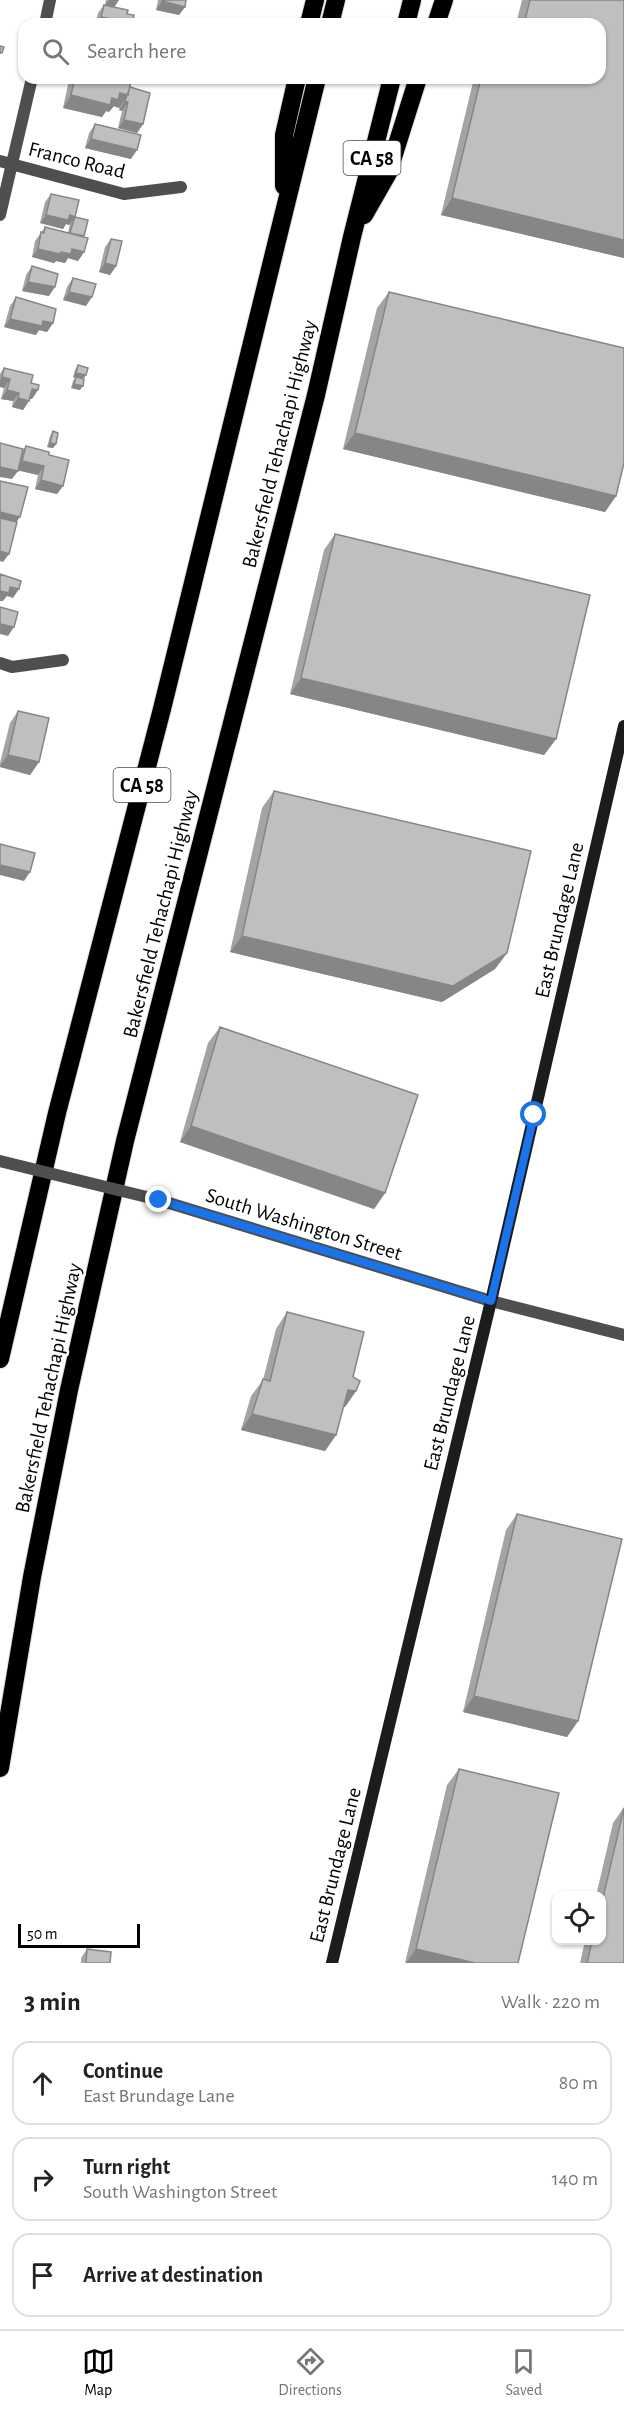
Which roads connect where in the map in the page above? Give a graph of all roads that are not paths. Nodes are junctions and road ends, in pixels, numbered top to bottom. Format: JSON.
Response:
{"nodes":[{"id":1,"x":50,"y":0,"type":"edge"},
{"id":2,"x":315,"y":0,"type":"edge"},
{"id":3,"x":336,"y":0,"type":"edge"},
{"id":4,"x":412,"y":0,"type":"edge"},
{"id":5,"x":444,"y":0,"type":"edge"},
{"id":6,"x":46,"y":18,"type":"edge"},
{"id":7,"x":310,"y":18,"type":"edge"},
{"id":8,"x":332,"y":18,"type":"edge"},
{"id":9,"x":408,"y":18,"type":"edge"},
{"id":10,"x":438,"y":18,"type":"edge"},
{"id":11,"x":30,"y":84,"type":"edge"},
{"id":12,"x":296,"y":84,"type":"edge"},
{"id":13,"x":316,"y":84,"type":"edge"},
{"id":14,"x":390,"y":84,"type":"edge"},
{"id":15,"x":416,"y":84,"type":"edge"},
{"id":16,"x":6,"y":163,"type":"edge"},
{"id":17,"x":181,"y":187,"type":"dead end"},
{"id":18,"x":285,"y":212,"type":"junction"},
{"id":19,"x":0,"y":215,"type":"edge"},
{"id":20,"x":352,"y":237,"type":"junction"},
{"id":21,"x":63,"y":660,"type":"dead end"},
{"id":22,"x":0,"y":663,"type":"edge"},
{"id":23,"x":624,"y":726,"type":"edge"},
{"id":24,"x":0,"y":1161,"type":"edge"},
{"id":25,"x":491,"y":1301,"type":"junction"},
{"id":26,"x":624,"y":1335,"type":"edge"},
{"id":27,"x":0,"y":1359,"type":"edge"},
{"id":28,"x":0,"y":1768,"type":"edge"},
{"id":29,"x":332,"y":1963,"type":"edge"}],
"edges":[{"from":1,"to":6,"type":"street"},
{"from":2,"to":7,"type":"highway"},
{"from":3,"to":8,"type":"highway"},
{"from":4,"to":9,"type":"highway"},
{"from":5,"to":10,"type":"highway"},
{"from":11,"to":16,"type":"street"},
{"from":12,"to":18,"type":"highway"},
{"from":13,"to":18,"type":"highway","number":"CA 58"},
{"from":14,"to":20,"type":"highway","name":"Bakersfield Tehachapi Highway","number":"CA 58"},
{"from":15,"to":20,"type":"highway"},
{"from":16,"to":17,"type":"street","name":"Franco Road"},
{"from":16,"to":19,"type":"street"},
{"from":18,"to":27,"type":"highway","number":"CA 58"},
{"from":20,"to":28,"type":"highway","name":"Bakersfield Tehachapi Highway","number":"CA 58"},
{"from":21,"to":22,"type":"street"},
{"from":23,"to":25,"type":"main road","name":"East Brundage Lane"},
{"from":24,"to":25,"type":"street","name":"South Washington Street","bridge":true},
{"from":25,"to":26,"type":"street","name":"South Washington Street"},
{"from":25,"to":29,"type":"main road","name":"East Brundage Lane"}]}
